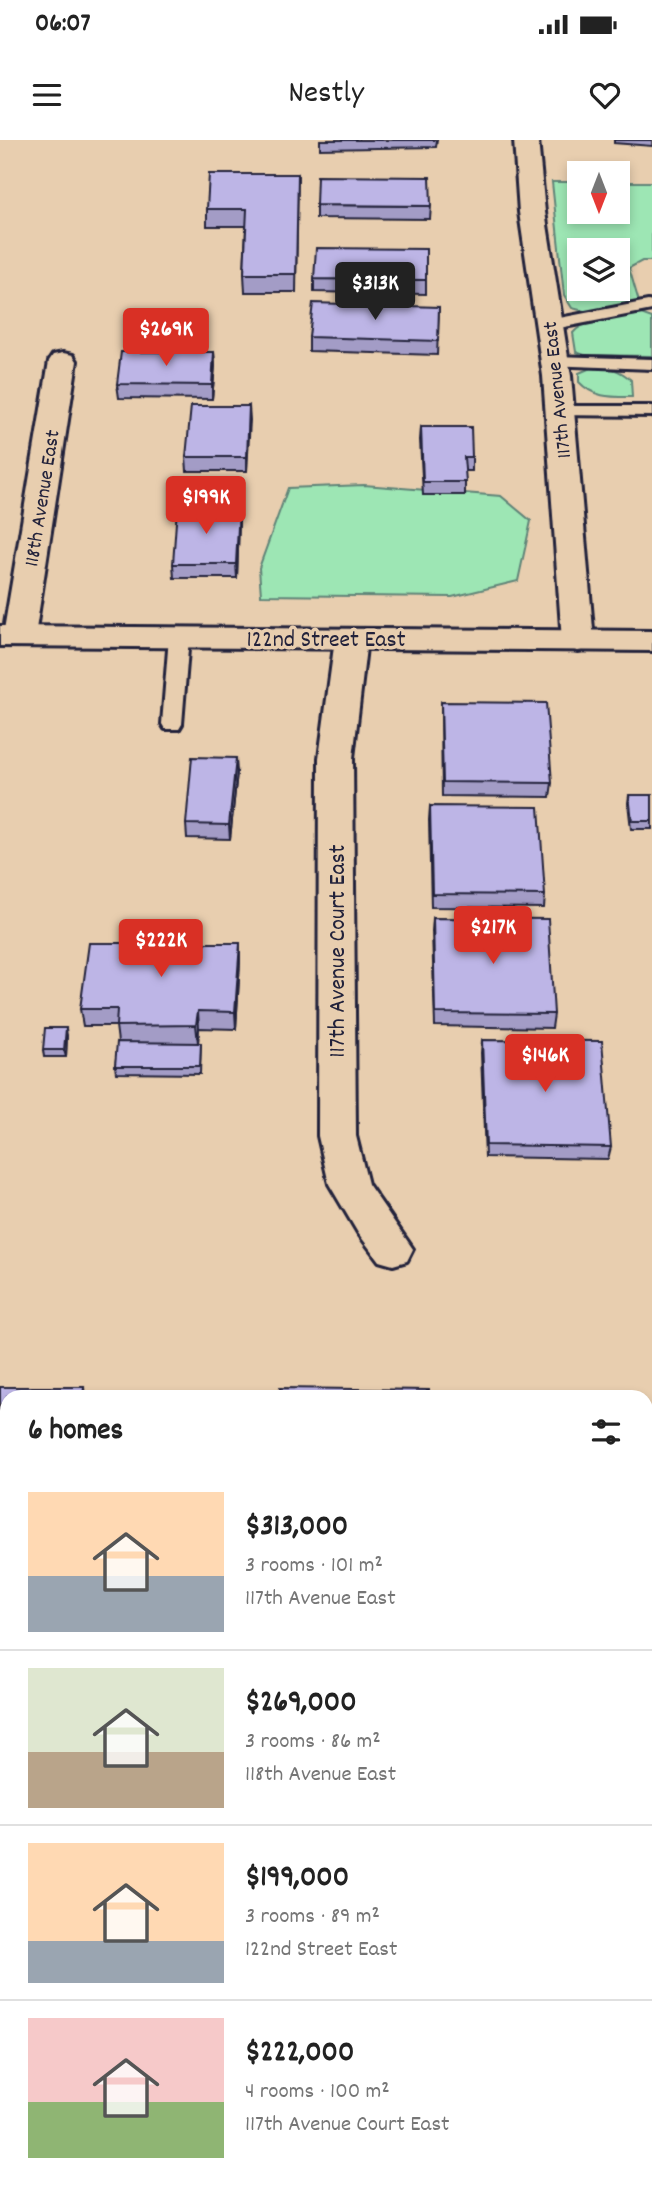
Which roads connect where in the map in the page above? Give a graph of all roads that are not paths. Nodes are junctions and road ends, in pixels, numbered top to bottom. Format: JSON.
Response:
{"nodes":[{"id":1,"x":526,"y":140,"type":"edge"},
{"id":2,"x":648,"y":306,"type":"dead end"},
{"id":3,"x":549,"y":325,"type":"junction"},
{"id":4,"x":554,"y":360,"type":"junction"},
{"id":5,"x":63,"y":361,"type":"dead end"},
{"id":6,"x":652,"y":364,"type":"edge"},
{"id":7,"x":560,"y":411,"type":"junction"},
{"id":8,"x":652,"y":411,"type":"edge"},
{"id":9,"x":10,"y":636,"type":"edge"},
{"id":10,"x":179,"y":637,"type":"junction"},
{"id":11,"x":351,"y":639,"type":"junction"},
{"id":12,"x":579,"y":641,"type":"junction"},
{"id":13,"x":652,"y":641,"type":"edge"},
{"id":14,"x":172,"y":724,"type":"dead end"},
{"id":15,"x":393,"y":1249,"type":"dead end"}],
"edges":[{"from":1,"to":3,"type":"street","name":"117th Avenue East"},
{"from":2,"to":3,"type":"lane"},
{"from":3,"to":4,"type":"street","name":"117th Avenue East"},
{"from":4,"to":6,"type":"lane"},
{"from":4,"to":7,"type":"street","name":"117th Avenue East"},
{"from":5,"to":9,"type":"street","name":"118th Avenue East"},
{"from":7,"to":8,"type":"lane"},
{"from":7,"to":12,"type":"street","name":"117th Avenue East"},
{"from":9,"to":10,"type":"street","name":"122nd Street East"},
{"from":10,"to":11,"type":"street","name":"122nd Street East"},
{"from":10,"to":14,"type":"lane"},
{"from":11,"to":12,"type":"street","name":"122nd Street East"},
{"from":11,"to":15,"type":"street","name":"117th Avenue Court East"},
{"from":12,"to":13,"type":"street","name":"122nd Street East"}]}
